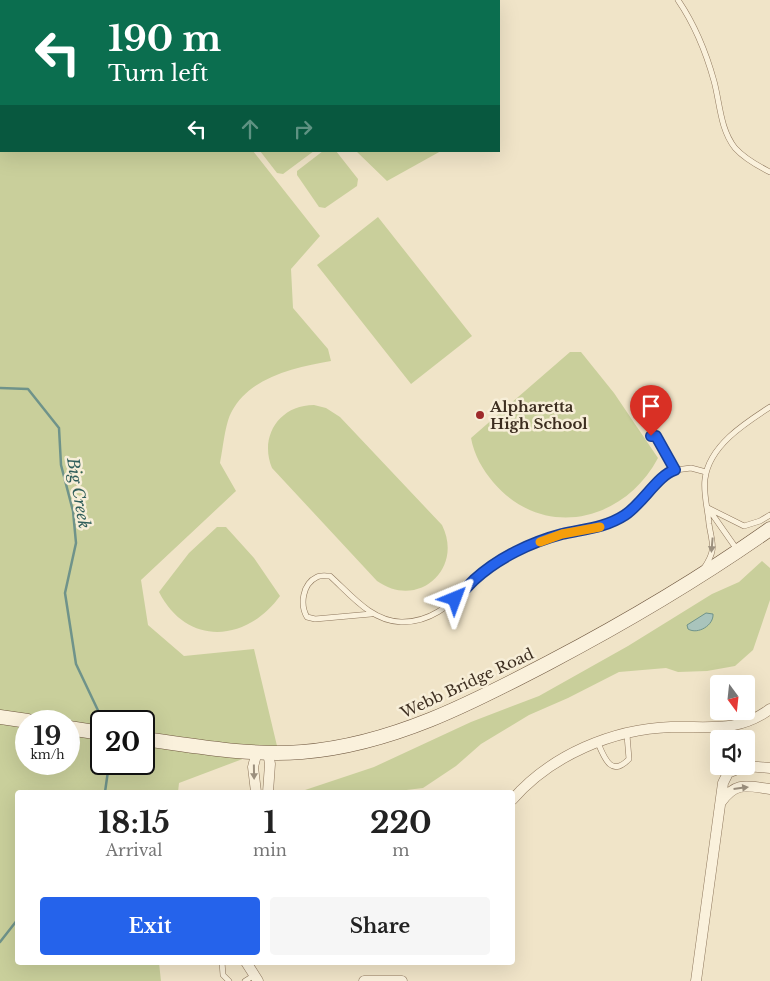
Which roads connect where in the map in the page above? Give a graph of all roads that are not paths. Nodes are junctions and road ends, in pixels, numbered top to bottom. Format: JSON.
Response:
{"nodes":[{"id":1,"x":678,"y":0,"type":"edge"},
{"id":2,"x":770,"y":172,"type":"edge"},
{"id":3,"x":770,"y":407,"type":"edge"},
{"id":4,"x":651,"y":436,"type":"dead end"},
{"id":5,"x":675,"y":470,"type":"junction"},
{"id":6,"x":706,"y":472,"type":"junction"},
{"id":7,"x":708,"y":508,"type":"junction"},
{"id":8,"x":770,"y":515,"type":"edge"},
{"id":9,"x":770,"y":529,"type":"edge"},
{"id":10,"x":738,"y":551,"type":"junction"},
{"id":11,"x":696,"y":579,"type":"junction"},
{"id":12,"x":371,"y":614,"type":"junction"},
{"id":13,"x":770,"y":709,"type":"edge"},
{"id":14,"x":0,"y":717,"type":"edge"},
{"id":15,"x":15,"y":719,"type":"edge"},
{"id":16,"x":627,"y":735,"type":"junction"},
{"id":17,"x":155,"y":740,"type":"edge"},
{"id":18,"x":598,"y":743,"type":"junction"},
{"id":19,"x":262,"y":752,"type":"junction"},
{"id":20,"x":755,"y":767,"type":"edge"},
{"id":21,"x":770,"y":768,"type":"edge"},
{"id":22,"x":727,"y":775,"type":"edge"},
{"id":23,"x":256,"y":790,"type":"edge"},
{"id":24,"x":268,"y":790,"type":"edge"},
{"id":25,"x":770,"y":790,"type":"edge"},
{"id":26,"x":515,"y":797,"type":"edge"},
{"id":27,"x":719,"y":804,"type":"junction"},
{"id":28,"x":222,"y":965,"type":"edge"},
{"id":29,"x":247,"y":965,"type":"edge"},
{"id":30,"x":252,"y":979,"type":"edge"},
{"id":31,"x":229,"y":981,"type":"edge"},
{"id":32,"x":364,"y":981,"type":"edge"},
{"id":33,"x":402,"y":981,"type":"edge"},
{"id":34,"x":696,"y":981,"type":"edge"}],
"edges":[{"from":1,"to":2,"type":"lane"},
{"from":3,"to":6,"type":"lane"},
{"from":4,"to":5,"type":"lane"},
{"from":5,"to":6,"type":"lane"},
{"from":5,"to":12,"type":"lane"},
{"from":6,"to":7,"type":"lane"},
{"from":7,"to":8,"type":"lane"},
{"from":7,"to":10,"type":"lane"},
{"from":7,"to":11,"type":"lane","one_way":true},
{"from":9,"to":10,"type":"street","name":"Webb Bridge Road"},
{"from":10,"to":11,"type":"street","name":"Webb Bridge Road"},
{"from":11,"to":19,"type":"street","name":"Webb Bridge Road"},
{"from":12,"to":12,"type":"lane"},
{"from":13,"to":16,"type":"street"},
{"from":14,"to":15,"type":"street"},
{"from":16,"to":18,"type":"street"},
{"from":16,"to":18,"type":"lane"},
{"from":17,"to":19,"type":"street","name":"Webb Bridge Road"},
{"from":18,"to":26,"type":"street"},
{"from":19,"to":23,"type":"street","one_way":true},
{"from":19,"to":24,"type":"street"},
{"from":20,"to":21,"type":"street"},
{"from":22,"to":27,"type":"street"},
{"from":27,"to":25,"type":"street","one_way":true},
{"from":27,"to":34,"type":"street"},
{"from":28,"to":31,"type":"lane"},
{"from":29,"to":30,"type":"street"},
{"from":32,"to":33,"type":"street"}]}
